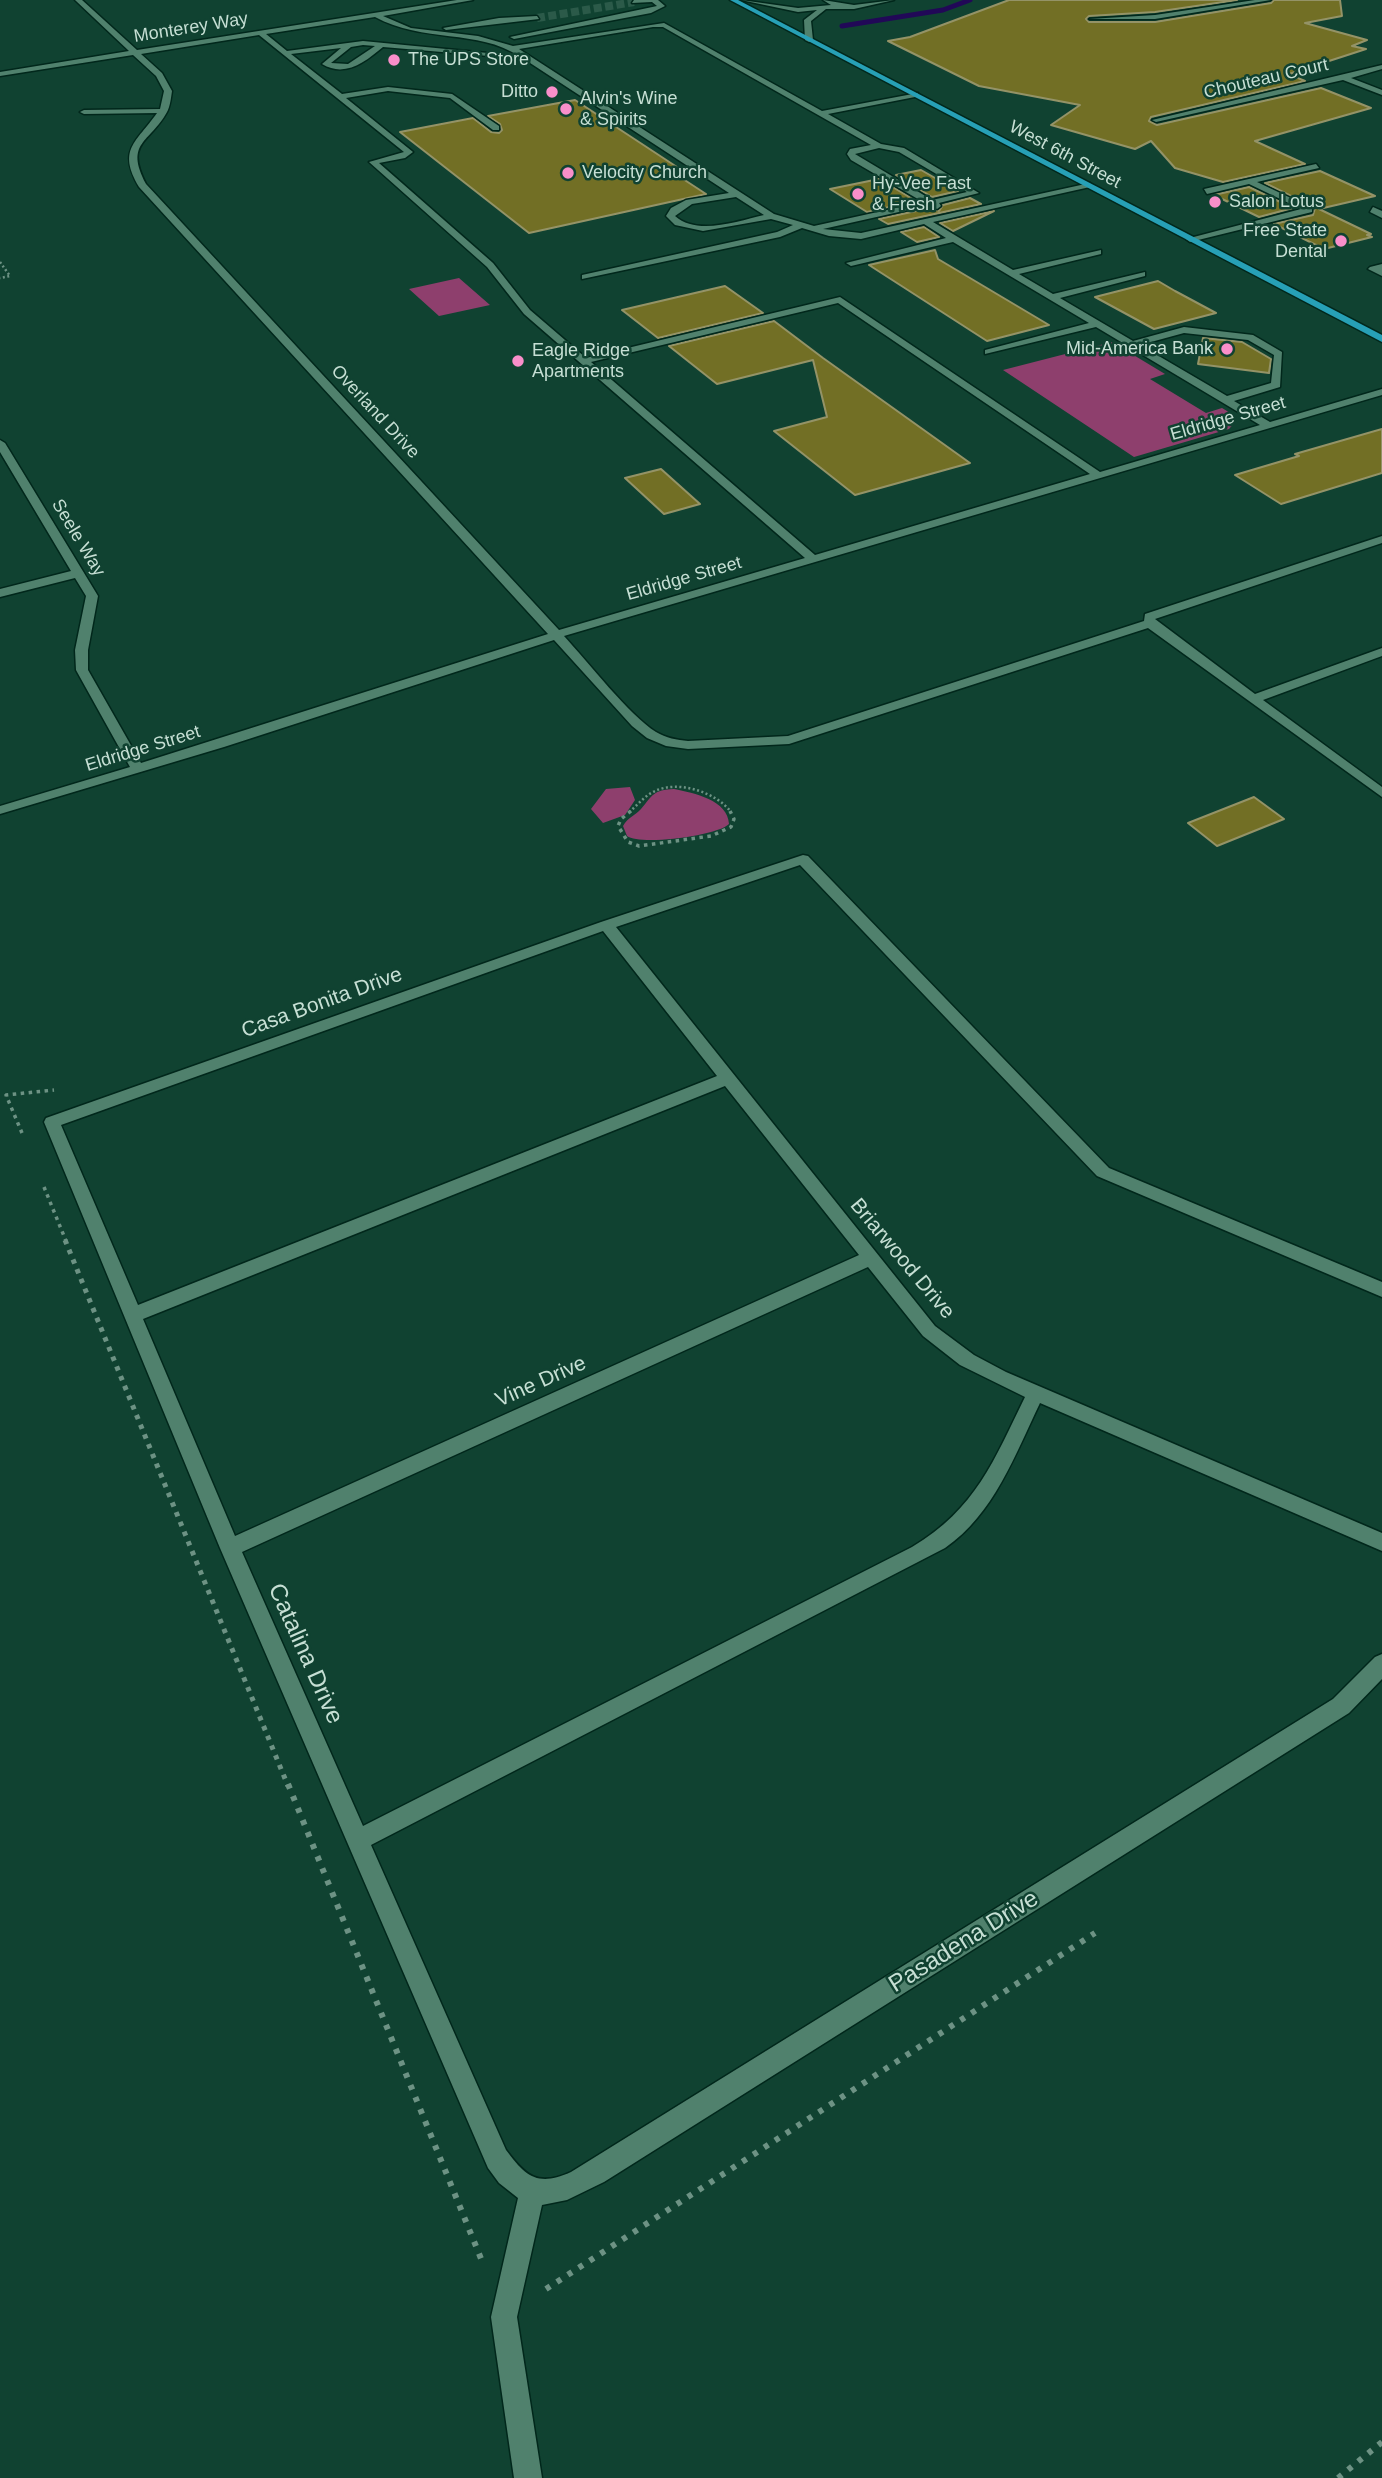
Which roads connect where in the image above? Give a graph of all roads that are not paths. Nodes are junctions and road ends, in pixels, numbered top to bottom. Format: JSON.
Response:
{"nodes":[{"id":1,"x":78,"y":0,"type":"edge"},
{"id":2,"x":464,"y":0,"type":"edge"},
{"id":3,"x":733,"y":0,"type":"edge"},
{"id":4,"x":744,"y":0,"type":"edge"},
{"id":5,"x":826,"y":0,"type":"edge"},
{"id":6,"x":891,"y":0,"type":"edge"},
{"id":7,"x":1268,"y":0,"type":"edge"},
{"id":8,"x":634,"y":2,"type":"dead end"},
{"id":9,"x":839,"y":6,"type":"junction"},
{"id":10,"x":660,"y":9,"type":"junction"},
{"id":11,"x":823,"y":9,"type":"junction"},
{"id":12,"x":377,"y":15,"type":"junction"},
{"id":13,"x":537,"y":18,"type":"tunnel mouth"},
{"id":14,"x":1092,"y":19,"type":"dead end"},
{"id":15,"x":661,"y":25,"type":"junction"},
{"id":16,"x":406,"y":30,"type":"junction"},
{"id":17,"x":676,"y":31,"type":"junction"},
{"id":18,"x":260,"y":33,"type":"junction"},
{"id":19,"x":419,"y":33,"type":"junction"},
{"id":20,"x":698,"y":33,"type":"dead end"},
{"id":21,"x":809,"y":40,"type":"junction"},
{"id":22,"x":493,"y":41,"type":"junction"},
{"id":23,"x":350,"y":44,"type":"junction"},
{"id":24,"x":385,"y":45,"type":"junction"},
{"id":25,"x":512,"y":48,"type":"junction"},
{"id":26,"x":135,"y":53,"type":"junction"},
{"id":27,"x":285,"y":53,"type":"junction"},
{"id":28,"x":527,"y":58,"type":"junction"},
{"id":29,"x":1382,"y":67,"type":"edge"},
{"id":30,"x":0,"y":74,"type":"edge"},
{"id":31,"x":1345,"y":78,"type":"junction"},
{"id":32,"x":901,"y":88,"type":"junction"},
{"id":33,"x":1382,"y":93,"type":"edge"},
{"id":34,"x":915,"y":95,"type":"junction"},
{"id":35,"x":340,"y":97,"type":"junction"},
{"id":36,"x":809,"y":106,"type":"junction"},
{"id":37,"x":84,"y":111,"type":"dead end"},
{"id":38,"x":164,"y":111,"type":"junction"},
{"id":39,"x":821,"y":113,"type":"junction"},
{"id":40,"x":1156,"y":120,"type":"dead end"},
{"id":41,"x":496,"y":128,"type":"dead end"},
{"id":42,"x":879,"y":146,"type":"junction"},
{"id":43,"x":1316,"y":166,"type":"dead end"},
{"id":44,"x":1249,"y":181,"type":"junction"},
{"id":45,"x":1087,"y":185,"type":"junction"},
{"id":46,"x":1207,"y":191,"type":"dead end"},
{"id":47,"x":737,"y":194,"type":"junction"},
{"id":48,"x":933,"y":204,"type":"junction"},
{"id":49,"x":952,"y":215,"type":"junction"},
{"id":50,"x":771,"y":216,"type":"junction"},
{"id":51,"x":924,"y":221,"type":"junction"},
{"id":52,"x":799,"y":226,"type":"junction"},
{"id":53,"x":811,"y":229,"type":"junction"},
{"id":54,"x":953,"y":239,"type":"junction"},
{"id":55,"x":1190,"y":239,"type":"junction"},
{"id":56,"x":1098,"y":252,"type":"dead end"},
{"id":57,"x":851,"y":263,"type":"dead end"},
{"id":58,"x":1382,"y":267,"type":"edge"},
{"id":59,"x":1011,"y":273,"type":"junction"},
{"id":60,"x":1382,"y":273,"type":"edge"},
{"id":61,"x":1142,"y":274,"type":"dead end"},
{"id":62,"x":585,"y":277,"type":"dead end"},
{"id":63,"x":1051,"y":297,"type":"junction"},
{"id":64,"x":1096,"y":324,"type":"junction"},
{"id":65,"x":1382,"y":339,"type":"edge"},
{"id":66,"x":1131,"y":344,"type":"junction"},
{"id":67,"x":988,"y":352,"type":"dead end"},
{"id":68,"x":584,"y":361,"type":"junction"},
{"id":69,"x":1382,"y":392,"type":"edge"},
{"id":70,"x":1225,"y":400,"type":"junction"},
{"id":71,"x":1268,"y":425,"type":"junction"},
{"id":72,"x":0,"y":443,"type":"edge"},
{"id":73,"x":1098,"y":475,"type":"junction"},
{"id":74,"x":1382,"y":539,"type":"edge"},
{"id":75,"x":813,"y":559,"type":"junction"},
{"id":76,"x":79,"y":573,"type":"junction"},
{"id":77,"x":0,"y":593,"type":"edge"},
{"id":78,"x":1150,"y":623,"type":"junction"},
{"id":79,"x":556,"y":635,"type":"junction"},
{"id":80,"x":1382,"y":652,"type":"edge"},
{"id":81,"x":1254,"y":699,"type":"junction"},
{"id":82,"x":138,"y":769,"type":"junction"},
{"id":83,"x":1382,"y":793,"type":"edge"},
{"id":84,"x":0,"y":810,"type":"edge"},
{"id":85,"x":606,"y":925,"type":"junction"},
{"id":86,"x":727,"y":1078,"type":"junction"},
{"id":87,"x":52,"y":1122,"type":"joint"},
{"id":88,"x":870,"y":1258,"type":"junction"},
{"id":89,"x":1382,"y":1290,"type":"edge"},
{"id":90,"x":133,"y":1315,"type":"junction"},
{"id":91,"x":1036,"y":1393,"type":"junction"},
{"id":92,"x":1382,"y":1542,"type":"edge"},
{"id":93,"x":230,"y":1548,"type":"junction"},
{"id":94,"x":1382,"y":1664,"type":"edge"},
{"id":95,"x":358,"y":1840,"type":"junction"},
{"id":96,"x":532,"y":2192,"type":"junction"},
{"id":97,"x":528,"y":2478,"type":"edge"}],
"edges":[{"from":1,"to":26,"type":"street"},
{"from":2,"to":12,"type":"street","name":"Monterey Way"},
{"from":3,"to":21,"type":"main road","name":"West 6th Street"},
{"from":4,"to":11,"type":"street"},
{"from":5,"to":9,"type":"street"},
{"from":6,"to":9,"type":"street"},
{"from":7,"to":14,"type":"street"},
{"from":8,"to":10,"type":"street"},
{"from":9,"to":11,"type":"street"},
{"from":10,"to":15,"type":"street"},
{"from":10,"to":22,"type":"street"},
{"from":11,"to":21,"type":"street"},
{"from":12,"to":16,"type":"street"},
{"from":12,"to":18,"type":"street","name":"Monterey Way"},
{"from":13,"to":19,"type":"street"},
{"from":15,"to":17,"type":"street"},
{"from":15,"to":25,"type":"street"},
{"from":16,"to":19,"type":"street"},
{"from":16,"to":24,"type":"street"},
{"from":17,"to":20,"type":"street"},
{"from":17,"to":36,"type":"street"},
{"from":18,"to":26,"type":"street","name":"Monterey Way"},
{"from":18,"to":27,"type":"street"},
{"from":19,"to":22,"type":"street"},
{"from":21,"to":32,"type":"main road","name":"West 6th Street"},
{"from":22,"to":25,"type":"street"},
{"from":23,"to":24,"type":"street"},
{"from":23,"to":24,"type":"street"},
{"from":23,"to":27,"type":"street"},
{"from":24,"to":28,"type":"street"},
{"from":25,"to":28,"type":"street"},
{"from":26,"to":30,"type":"street","name":"Monterey Way"},
{"from":26,"to":38,"type":"street"},
{"from":27,"to":35,"type":"street"},
{"from":28,"to":47,"type":"street"},
{"from":29,"to":31,"type":"street","name":"Chouteau Court"},
{"from":31,"to":33,"type":"street"},
{"from":31,"to":40,"type":"street","name":"Chouteau Court"},
{"from":32,"to":34,"type":"main road","name":"West 6th Street"},
{"from":32,"to":36,"type":"street"},
{"from":34,"to":39,"type":"street"},
{"from":34,"to":45,"type":"main road","name":"West 6th Street"},
{"from":35,"to":41,"type":"street"},
{"from":35,"to":68,"type":"street"},
{"from":36,"to":39,"type":"street"},
{"from":37,"to":38,"type":"street"},
{"from":38,"to":79,"type":"street","name":"Overland Drive"},
{"from":39,"to":42,"type":"street"},
{"from":42,"to":48,"type":"street"},
{"from":42,"to":48,"type":"street"},
{"from":43,"to":44,"type":"street"},
{"from":44,"to":46,"type":"street"},
{"from":44,"to":55,"type":"street"},
{"from":45,"to":49,"type":"street"},
{"from":45,"to":55,"type":"main road","name":"West 6th Street"},
{"from":47,"to":50,"type":"street"},
{"from":47,"to":50,"type":"street"},
{"from":48,"to":49,"type":"street"},
{"from":48,"to":53,"type":"street"},
{"from":49,"to":51,"type":"street"},
{"from":50,"to":52,"type":"street"},
{"from":51,"to":53,"type":"street"},
{"from":51,"to":54,"type":"street"},
{"from":52,"to":53,"type":"street"},
{"from":52,"to":62,"type":"street"},
{"from":54,"to":57,"type":"street"},
{"from":54,"to":59,"type":"street"},
{"from":55,"to":65,"type":"main road","name":"West 6th Street"},
{"from":56,"to":59,"type":"street"},
{"from":58,"to":60,"type":"street"},
{"from":59,"to":63,"type":"street"},
{"from":61,"to":63,"type":"street"},
{"from":63,"to":64,"type":"street"},
{"from":64,"to":66,"type":"street"},
{"from":64,"to":67,"type":"street"},
{"from":66,"to":70,"type":"street"},
{"from":66,"to":70,"type":"street"},
{"from":68,"to":73,"type":"street"},
{"from":68,"to":75,"type":"street"},
{"from":69,"to":71,"type":"street","name":"Eldridge Street"},
{"from":70,"to":71,"type":"street"},
{"from":71,"to":73,"type":"street","name":"Eldridge Street"},
{"from":72,"to":76,"type":"street","name":"Seele Way"},
{"from":73,"to":75,"type":"street","name":"Eldridge Street"},
{"from":74,"to":78,"type":"street","name":"Overland Drive"},
{"from":75,"to":79,"type":"street","name":"Eldridge Street"},
{"from":76,"to":77,"type":"street"},
{"from":76,"to":82,"type":"street","name":"Seele Way"},
{"from":78,"to":79,"type":"street","name":"Overland Drive"},
{"from":78,"to":81,"type":"street"},
{"from":79,"to":82,"type":"street","name":"Eldridge Street"},
{"from":80,"to":81,"type":"street"},
{"from":81,"to":83,"type":"street"},
{"from":82,"to":84,"type":"street","name":"Eldridge Street"},
{"from":85,"to":86,"type":"street","name":"Briarwood Drive"},
{"from":85,"to":87,"type":"street","name":"Casa Bonita Drive"},
{"from":85,"to":89,"type":"street","name":"Casa Bonita Drive"},
{"from":86,"to":88,"type":"street","name":"Briarwood Drive"},
{"from":86,"to":90,"type":"street"},
{"from":87,"to":90,"type":"street","name":"Catalina Drive"},
{"from":88,"to":91,"type":"street","name":"Briarwood Drive"},
{"from":88,"to":93,"type":"street","name":"Vine Drive"},
{"from":90,"to":93,"type":"street","name":"Catalina Drive"},
{"from":91,"to":92,"type":"street","name":"Briarwood Drive"},
{"from":91,"to":95,"type":"street"},
{"from":93,"to":95,"type":"street","name":"Catalina Drive"},
{"from":94,"to":96,"type":"street","name":"Pasadena Drive"},
{"from":95,"to":96,"type":"street","name":"Catalina Drive"},
{"from":96,"to":97,"type":"street"}]}
